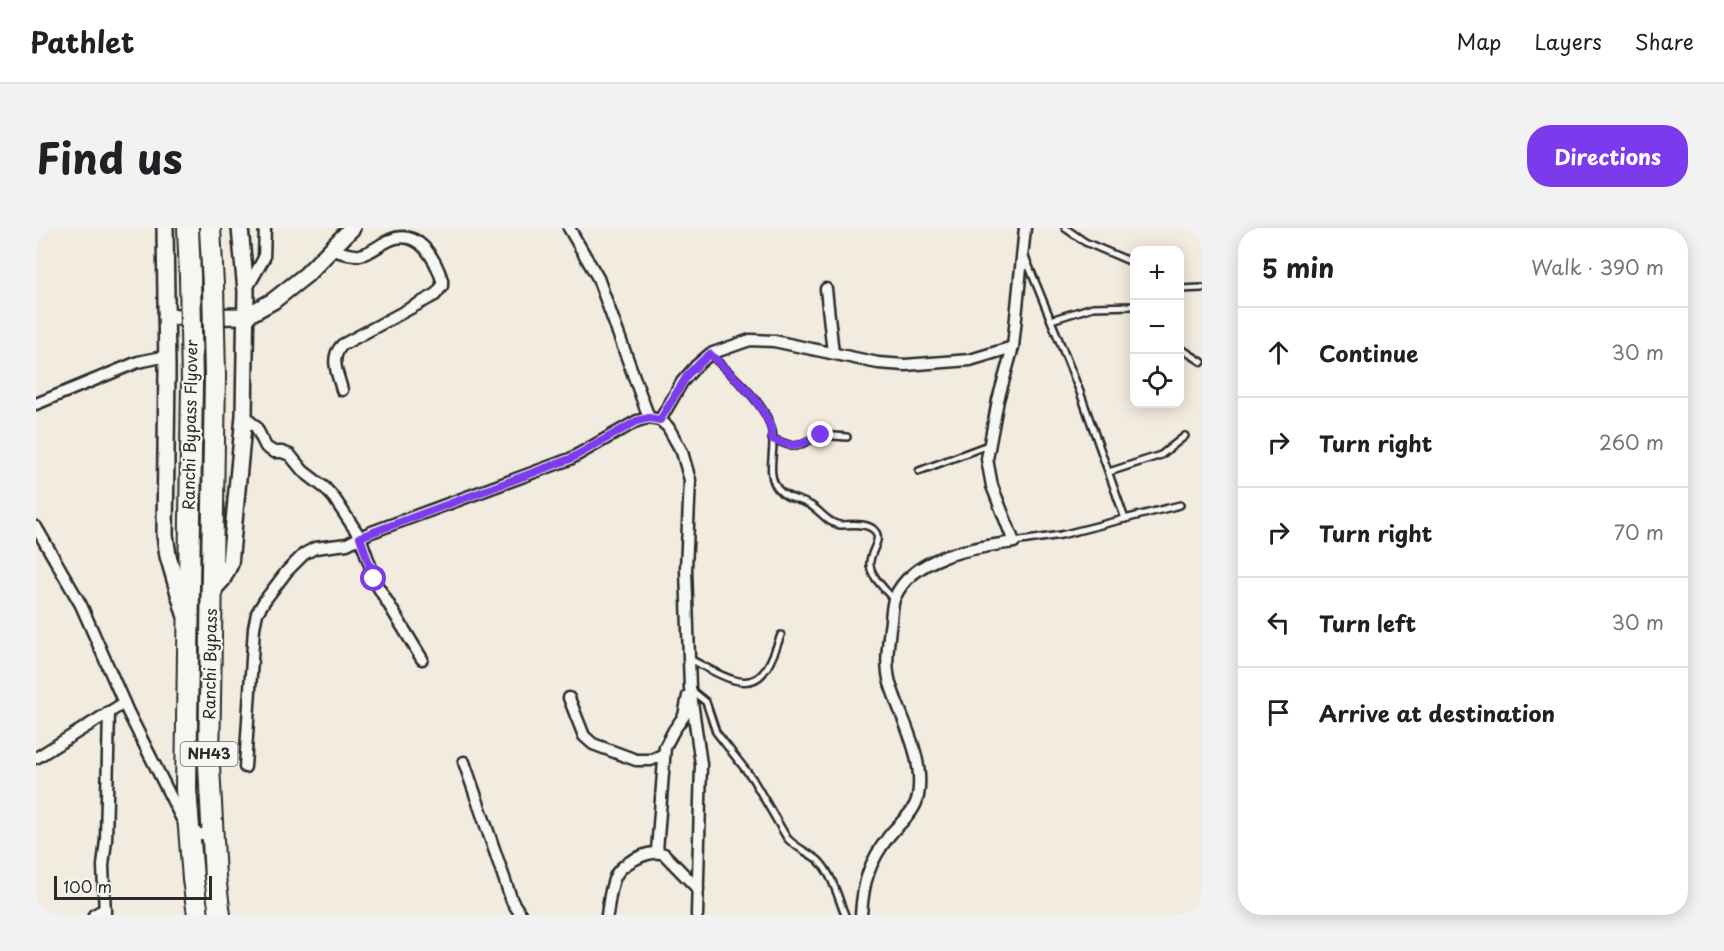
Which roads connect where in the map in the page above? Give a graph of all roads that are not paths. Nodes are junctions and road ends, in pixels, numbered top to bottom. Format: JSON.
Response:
{"nodes":[{"id":1,"x":165,"y":228,"type":"edge"},
{"id":2,"x":188,"y":228,"type":"edge"},
{"id":3,"x":210,"y":228,"type":"edge"},
{"id":4,"x":240,"y":228,"type":"edge"},
{"id":5,"x":265,"y":228,"type":"edge"},
{"id":6,"x":352,"y":228,"type":"edge"},
{"id":7,"x":569,"y":228,"type":"edge"},
{"id":8,"x":1025,"y":228,"type":"edge"},
{"id":9,"x":1065,"y":228,"type":"edge"},
{"id":10,"x":332,"y":250,"type":"junction"},
{"id":11,"x":1024,"y":252,"type":"junction"},
{"id":12,"x":1130,"y":261,"type":"edge"},
{"id":13,"x":1202,"y":288,"type":"edge"},
{"id":14,"x":826,"y":289,"type":"dead end"},
{"id":15,"x":1184,"y":290,"type":"edge"},
{"id":16,"x":246,"y":291,"type":"junction"},
{"id":17,"x":1130,"y":306,"type":"edge"},
{"id":18,"x":246,"y":316,"type":"junction"},
{"id":19,"x":166,"y":317,"type":"junction"},
{"id":20,"x":1051,"y":320,"type":"junction"},
{"id":21,"x":1012,"y":347,"type":"junction"},
{"id":22,"x":1184,"y":351,"type":"edge"},
{"id":23,"x":832,"y":352,"type":"junction"},
{"id":24,"x":710,"y":354,"type":"junction"},
{"id":25,"x":167,"y":356,"type":"junction"},
{"id":26,"x":1202,"y":362,"type":"edge"},
{"id":27,"x":342,"y":390,"type":"dead end"},
{"id":28,"x":36,"y":404,"type":"edge"},
{"id":29,"x":244,"y":416,"type":"junction"},
{"id":30,"x":655,"y":419,"type":"junction"},
{"id":31,"x":1185,"y":436,"type":"dead end"},
{"id":32,"x":847,"y":437,"type":"dead end"},
{"id":33,"x":772,"y":439,"type":"junction"},
{"id":34,"x":988,"y":445,"type":"junction"},
{"id":35,"x":919,"y":471,"type":"dead end"},
{"id":36,"x":1109,"y":472,"type":"junction"},
{"id":37,"x":1180,"y":505,"type":"dead end"},
{"id":38,"x":1125,"y":519,"type":"junction"},
{"id":39,"x":36,"y":527,"type":"edge"},
{"id":40,"x":360,"y":537,"type":"junction"},
{"id":41,"x":1014,"y":542,"type":"junction"},
{"id":42,"x":210,"y":593,"type":"junction"},
{"id":43,"x":894,"y":600,"type":"junction"},
{"id":44,"x":187,"y":622,"type":"junction"},
{"id":45,"x":781,"y":635,"type":"dead end"},
{"id":46,"x":689,"y":658,"type":"junction"},
{"id":47,"x":422,"y":659,"type":"dead end"},
{"id":48,"x":690,"y":688,"type":"junction"},
{"id":49,"x":570,"y":698,"type":"dead end"},
{"id":50,"x":124,"y":703,"type":"junction"},
{"id":51,"x":109,"y":712,"type":"junction"},
{"id":52,"x":664,"y":754,"type":"junction"},
{"id":53,"x":36,"y":758,"type":"edge"},
{"id":54,"x":464,"y":762,"type":"dead end"},
{"id":55,"x":245,"y":767,"type":"dead end"},
{"id":56,"x":189,"y":833,"type":"junction"},
{"id":57,"x":212,"y":835,"type":"junction"},
{"id":58,"x":657,"y":851,"type":"junction"},
{"id":59,"x":698,"y":889,"type":"junction"},
{"id":60,"x":105,"y":912,"type":"edge"},
{"id":61,"x":94,"y":915,"type":"edge"},
{"id":62,"x":198,"y":915,"type":"edge"},
{"id":63,"x":220,"y":915,"type":"edge"},
{"id":64,"x":521,"y":915,"type":"edge"},
{"id":65,"x":607,"y":915,"type":"edge"},
{"id":66,"x":697,"y":915,"type":"edge"},
{"id":67,"x":845,"y":915,"type":"edge"},
{"id":68,"x":861,"y":915,"type":"edge"}],
"edges":[{"from":1,"to":19,"type":"street"},
{"from":2,"to":44,"type":"highway","name":"Ranchi Bypass Flyover","number":"NH43","bridge":true},
{"from":3,"to":42,"type":"highway","name":"Ranchi Bypass Flyover","number":"NH43","bridge":true},
{"from":4,"to":16,"type":"street"},
{"from":5,"to":16,"type":"street"},
{"from":6,"to":10,"type":"street"},
{"from":7,"to":30,"type":"street"},
{"from":8,"to":11,"type":"street"},
{"from":9,"to":12,"type":"lane"},
{"from":10,"to":18,"type":"street"},
{"from":10,"to":27,"type":"street"},
{"from":11,"to":20,"type":"lane"},
{"from":11,"to":21,"type":"street"},
{"from":13,"to":15,"type":"lane"},
{"from":14,"to":23,"type":"street"},
{"from":16,"to":18,"type":"street"},
{"from":17,"to":20,"type":"lane"},
{"from":18,"to":19,"type":"street"},
{"from":18,"to":29,"type":"street"},
{"from":19,"to":25,"type":"street"},
{"from":20,"to":36,"type":"lane"},
{"from":21,"to":23,"type":"street"},
{"from":21,"to":34,"type":"street"},
{"from":22,"to":26,"type":"lane"},
{"from":23,"to":24,"type":"street"},
{"from":24,"to":30,"type":"street"},
{"from":24,"to":33,"type":"lane"},
{"from":25,"to":28,"type":"street"},
{"from":25,"to":44,"type":"street"},
{"from":29,"to":40,"type":"street"},
{"from":29,"to":42,"type":"street"},
{"from":30,"to":40,"type":"street"},
{"from":30,"to":46,"type":"street"},
{"from":31,"to":36,"type":"lane"},
{"from":32,"to":33,"type":"lane"},
{"from":33,"to":43,"type":"lane"},
{"from":34,"to":35,"type":"lane"},
{"from":34,"to":41,"type":"street"},
{"from":36,"to":38,"type":"lane"},
{"from":37,"to":38,"type":"lane"},
{"from":38,"to":41,"type":"lane"},
{"from":39,"to":50,"type":"street"},
{"from":40,"to":47,"type":"street"},
{"from":40,"to":55,"type":"street"},
{"from":41,"to":43,"type":"street"},
{"from":42,"to":57,"type":"highway","name":"Ranchi Bypass","number":"NH43"},
{"from":43,"to":68,"type":"street"},
{"from":44,"to":56,"type":"highway","name":"Ranchi Bypass","number":"NH43"},
{"from":45,"to":46,"type":"lane"},
{"from":46,"to":48,"type":"street"},
{"from":48,"to":52,"type":"street"},
{"from":48,"to":59,"type":"street"},
{"from":48,"to":67,"type":"lane"},
{"from":49,"to":52,"type":"street"},
{"from":50,"to":51,"type":"street"},
{"from":50,"to":56,"type":"street"},
{"from":51,"to":53,"type":"street"},
{"from":51,"to":60,"type":"street"},
{"from":52,"to":58,"type":"street"},
{"from":54,"to":64,"type":"street"},
{"from":56,"to":57,"type":"street"},
{"from":56,"to":62,"type":"highway","name":"Ranchi Bypass","number":"NH43"},
{"from":57,"to":63,"type":"highway","name":"Ranchi Bypass","number":"NH43"},
{"from":58,"to":59,"type":"street"},
{"from":58,"to":65,"type":"street"},
{"from":59,"to":66,"type":"street"},
{"from":60,"to":61,"type":"street"}]}
